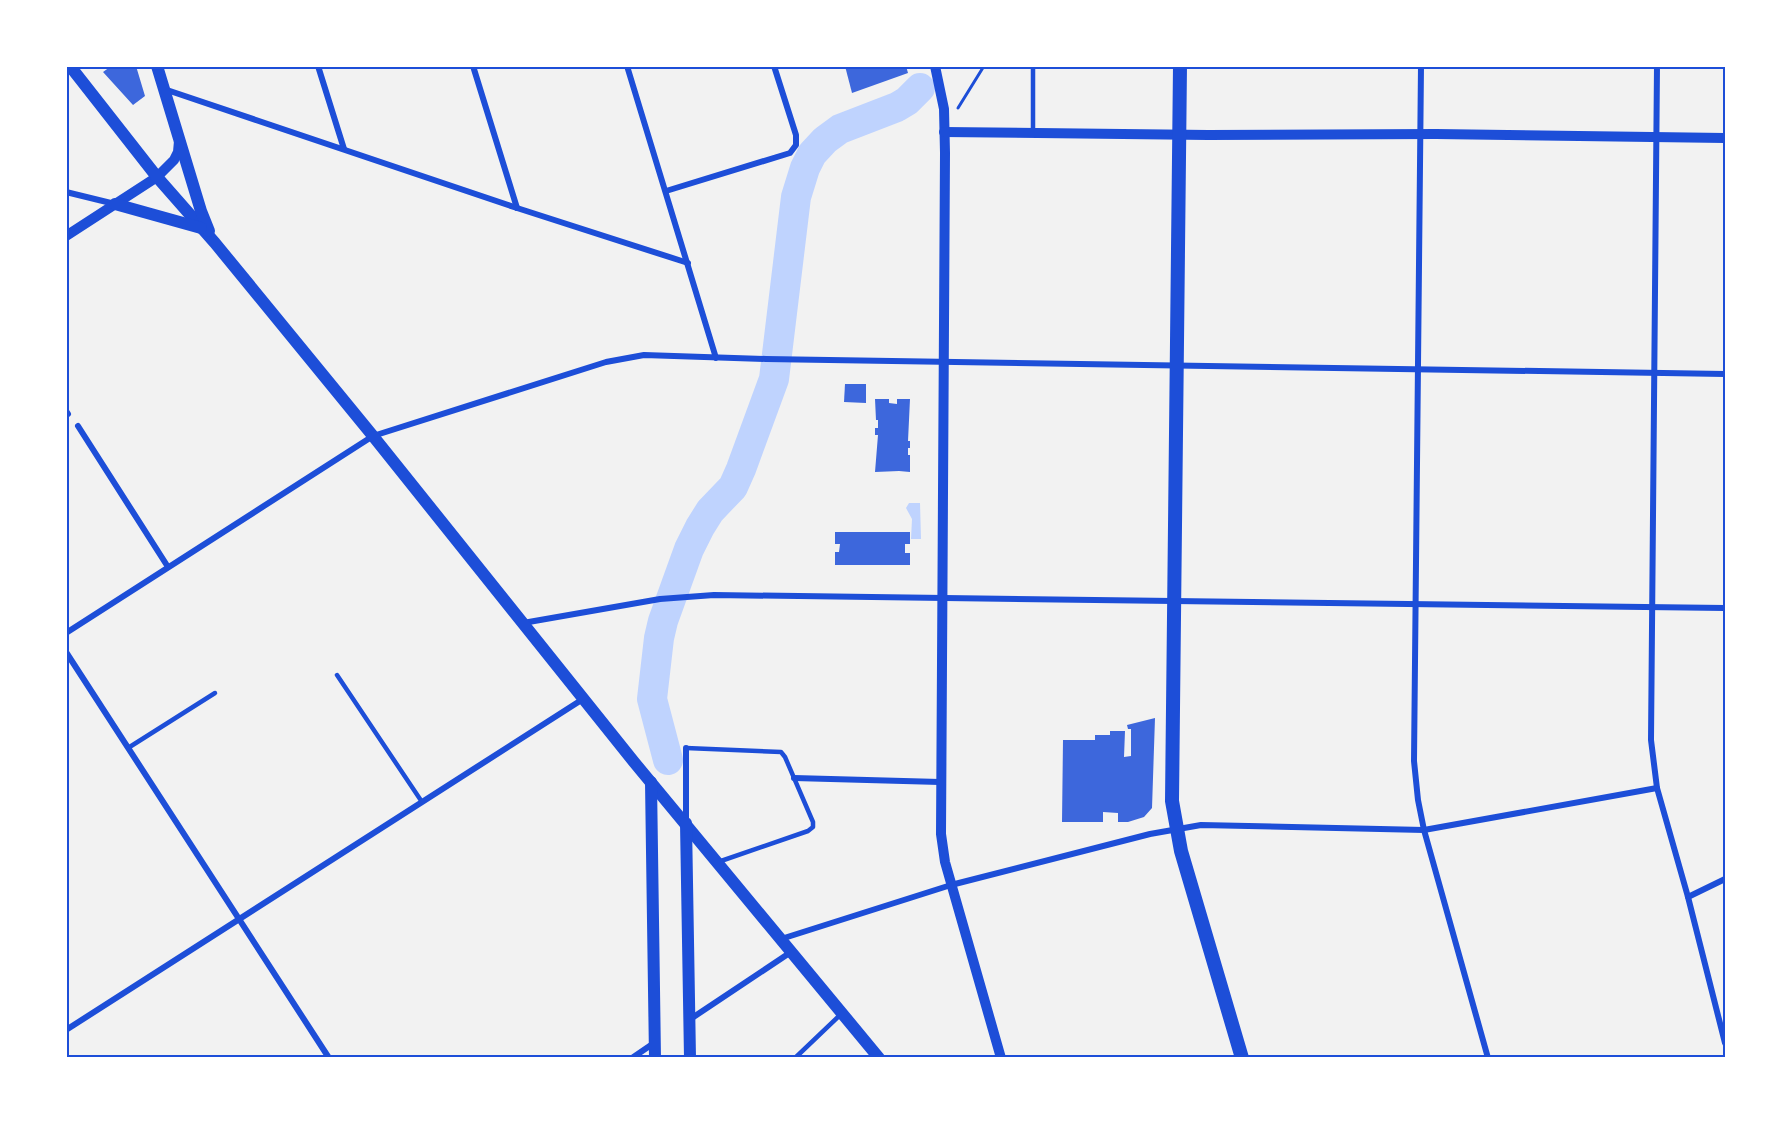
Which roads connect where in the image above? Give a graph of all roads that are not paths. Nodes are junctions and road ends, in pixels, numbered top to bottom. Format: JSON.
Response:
{"nodes":[{"id":1,"x":70,"y":66,"type":"edge"},
{"id":2,"x":157,"y":66,"type":"edge"},
{"id":3,"x":318,"y":66,"type":"edge"},
{"id":4,"x":473,"y":66,"type":"edge"},
{"id":5,"x":627,"y":66,"type":"edge"},
{"id":6,"x":774,"y":66,"type":"edge"},
{"id":7,"x":935,"y":66,"type":"edge"},
{"id":8,"x":1033,"y":66,"type":"edge"},
{"id":9,"x":1180,"y":66,"type":"edge"},
{"id":10,"x":1421,"y":66,"type":"edge"},
{"id":11,"x":1657,"y":66,"type":"edge"},
{"id":12,"x":164,"y":89,"type":"junction"},
{"id":13,"x":944,"y":132,"type":"junction"},
{"id":14,"x":1033,"y":133,"type":"junction"},
{"id":15,"x":1180,"y":134,"type":"junction"},
{"id":16,"x":1420,"y":134,"type":"junction"},
{"id":17,"x":1657,"y":136,"type":"junction"},
{"id":18,"x":179,"y":137,"type":"junction"},
{"id":19,"x":1725,"y":138,"type":"edge"},
{"id":20,"x":344,"y":149,"type":"junction"},
{"id":21,"x":157,"y":177,"type":"junction"},
{"id":22,"x":666,"y":191,"type":"junction"},
{"id":23,"x":66,"y":192,"type":"edge"},
{"id":24,"x":115,"y":204,"type":"junction"},
{"id":25,"x":517,"y":208,"type":"junction"},
{"id":26,"x":203,"y":229,"type":"junction"},
{"id":27,"x":66,"y":236,"type":"edge"},
{"id":28,"x":215,"y":243,"type":"junction"},
{"id":29,"x":688,"y":263,"type":"junction"},
{"id":30,"x":716,"y":358,"type":"junction"},
{"id":31,"x":943,"y":362,"type":"junction"},
{"id":32,"x":1177,"y":366,"type":"junction"},
{"id":33,"x":1419,"y":370,"type":"junction"},
{"id":34,"x":1654,"y":373,"type":"junction"},
{"id":35,"x":1725,"y":375,"type":"edge"},
{"id":36,"x":78,"y":426,"type":"dead end"},
{"id":37,"x":373,"y":436,"type":"junction"},
{"id":38,"x":168,"y":567,"type":"junction"},
{"id":39,"x":941,"y":599,"type":"junction"},
{"id":40,"x":1174,"y":602,"type":"junction"},
{"id":41,"x":1416,"y":604,"type":"junction"},
{"id":42,"x":1652,"y":608,"type":"junction"},
{"id":43,"x":1725,"y":608,"type":"edge"},
{"id":44,"x":522,"y":623,"type":"junction"},
{"id":45,"x":66,"y":633,"type":"edge"},
{"id":46,"x":66,"y":652,"type":"edge"},
{"id":47,"x":337,"y":675,"type":"dead end"},
{"id":48,"x":215,"y":693,"type":"dead end"},
{"id":49,"x":584,"y":699,"type":"junction"},
{"id":50,"x":128,"y":748,"type":"junction"},
{"id":51,"x":686,"y":748,"type":"joint"},
{"id":52,"x":794,"y":778,"type":"junction"},
{"id":53,"x":651,"y":782,"type":"junction"},
{"id":54,"x":940,"y":782,"type":"junction"},
{"id":55,"x":1658,"y":788,"type":"junction"},
{"id":56,"x":422,"y":802,"type":"junction"},
{"id":57,"x":686,"y":823,"type":"junction"},
{"id":58,"x":1176,"y":830,"type":"junction"},
{"id":59,"x":1424,"y":830,"type":"junction"},
{"id":60,"x":718,"y":862,"type":"junction"},
{"id":61,"x":1725,"y":879,"type":"edge"},
{"id":62,"x":951,"y":885,"type":"junction"},
{"id":63,"x":1688,"y":897,"type":"junction"},
{"id":64,"x":239,"y":918,"type":"junction"},
{"id":65,"x":781,"y":939,"type":"junction"},
{"id":66,"x":791,"y":952,"type":"junction"},
{"id":67,"x":842,"y":1013,"type":"junction"},
{"id":68,"x":689,"y":1020,"type":"junction"},
{"id":69,"x":66,"y":1030,"type":"edge"},
{"id":70,"x":655,"y":1043,"type":"junction"},
{"id":71,"x":1725,"y":1043,"type":"edge"},
{"id":72,"x":329,"y":1058,"type":"edge"},
{"id":73,"x":632,"y":1058,"type":"edge"},
{"id":74,"x":655,"y":1058,"type":"edge"},
{"id":75,"x":690,"y":1058,"type":"edge"},
{"id":76,"x":795,"y":1058,"type":"edge"},
{"id":77,"x":879,"y":1058,"type":"edge"},
{"id":78,"x":1001,"y":1058,"type":"edge"},
{"id":79,"x":1242,"y":1058,"type":"edge"},
{"id":80,"x":1488,"y":1058,"type":"edge"}],
"edges":[{"from":1,"to":21,"type":"main road"},
{"from":2,"to":12,"type":"main road"},
{"from":3,"to":20,"type":"street"},
{"from":4,"to":25,"type":"street"},
{"from":5,"to":22,"type":"street"},
{"from":6,"to":22,"type":"street"},
{"from":7,"to":13,"type":"street"},
{"from":8,"to":14,"type":"lane"},
{"from":9,"to":15,"type":"main road"},
{"from":10,"to":16,"type":"street"},
{"from":11,"to":17,"type":"street"},
{"from":12,"to":18,"type":"main road"},
{"from":12,"to":20,"type":"street"},
{"from":13,"to":14,"type":"street"},
{"from":13,"to":31,"type":"street"},
{"from":14,"to":15,"type":"street"},
{"from":15,"to":16,"type":"street"},
{"from":15,"to":32,"type":"main road"},
{"from":16,"to":17,"type":"street"},
{"from":16,"to":33,"type":"street"},
{"from":17,"to":19,"type":"street"},
{"from":17,"to":34,"type":"street"},
{"from":18,"to":21,"type":"street"},
{"from":18,"to":28,"type":"main road"},
{"from":20,"to":25,"type":"street"},
{"from":21,"to":24,"type":"street"},
{"from":21,"to":26,"type":"main road"},
{"from":22,"to":29,"type":"street"},
{"from":23,"to":24,"type":"street"},
{"from":24,"to":26,"type":"main road"},
{"from":24,"to":27,"type":"street"},
{"from":25,"to":29,"type":"street"},
{"from":26,"to":28,"type":"main road"},
{"from":28,"to":37,"type":"main road"},
{"from":29,"to":30,"type":"street"},
{"from":30,"to":31,"type":"street"},
{"from":30,"to":37,"type":"street"},
{"from":31,"to":32,"type":"street"},
{"from":31,"to":39,"type":"street"},
{"from":32,"to":33,"type":"street"},
{"from":32,"to":40,"type":"main road"},
{"from":33,"to":34,"type":"street"},
{"from":33,"to":41,"type":"street"},
{"from":34,"to":35,"type":"street"},
{"from":34,"to":42,"type":"street"},
{"from":36,"to":38,"type":"street"},
{"from":37,"to":38,"type":"street"},
{"from":37,"to":44,"type":"main road"},
{"from":38,"to":45,"type":"street"},
{"from":39,"to":40,"type":"street"},
{"from":39,"to":44,"type":"street"},
{"from":39,"to":54,"type":"street"},
{"from":40,"to":41,"type":"street"},
{"from":40,"to":58,"type":"main road"},
{"from":41,"to":42,"type":"street"},
{"from":41,"to":59,"type":"street"},
{"from":42,"to":43,"type":"street"},
{"from":42,"to":55,"type":"street"},
{"from":44,"to":49,"type":"main road"},
{"from":46,"to":50,"type":"street"},
{"from":47,"to":56,"type":"lane"},
{"from":48,"to":50,"type":"lane"},
{"from":49,"to":53,"type":"main road"},
{"from":49,"to":56,"type":"street"},
{"from":50,"to":64,"type":"street"},
{"from":51,"to":52,"type":"lane"},
{"from":51,"to":57,"type":"street"},
{"from":52,"to":54,"type":"street"},
{"from":52,"to":60,"type":"lane"},
{"from":53,"to":57,"type":"main road"},
{"from":53,"to":70,"type":"main road"},
{"from":54,"to":62,"type":"street"},
{"from":55,"to":59,"type":"street"},
{"from":55,"to":63,"type":"street"},
{"from":56,"to":64,"type":"street"},
{"from":57,"to":60,"type":"main road"},
{"from":57,"to":68,"type":"main road"},
{"from":58,"to":59,"type":"street"},
{"from":58,"to":62,"type":"street"},
{"from":58,"to":79,"type":"main road"},
{"from":59,"to":80,"type":"street"},
{"from":60,"to":65,"type":"main road"},
{"from":61,"to":63,"type":"street"},
{"from":62,"to":65,"type":"street"},
{"from":62,"to":78,"type":"street"},
{"from":63,"to":71,"type":"street"},
{"from":64,"to":69,"type":"street"},
{"from":64,"to":72,"type":"street"},
{"from":65,"to":66,"type":"main road"},
{"from":66,"to":67,"type":"main road"},
{"from":66,"to":68,"type":"street"},
{"from":67,"to":76,"type":"lane"},
{"from":67,"to":77,"type":"main road"},
{"from":68,"to":75,"type":"main road"},
{"from":70,"to":73,"type":"street"},
{"from":70,"to":74,"type":"main road"}]}
